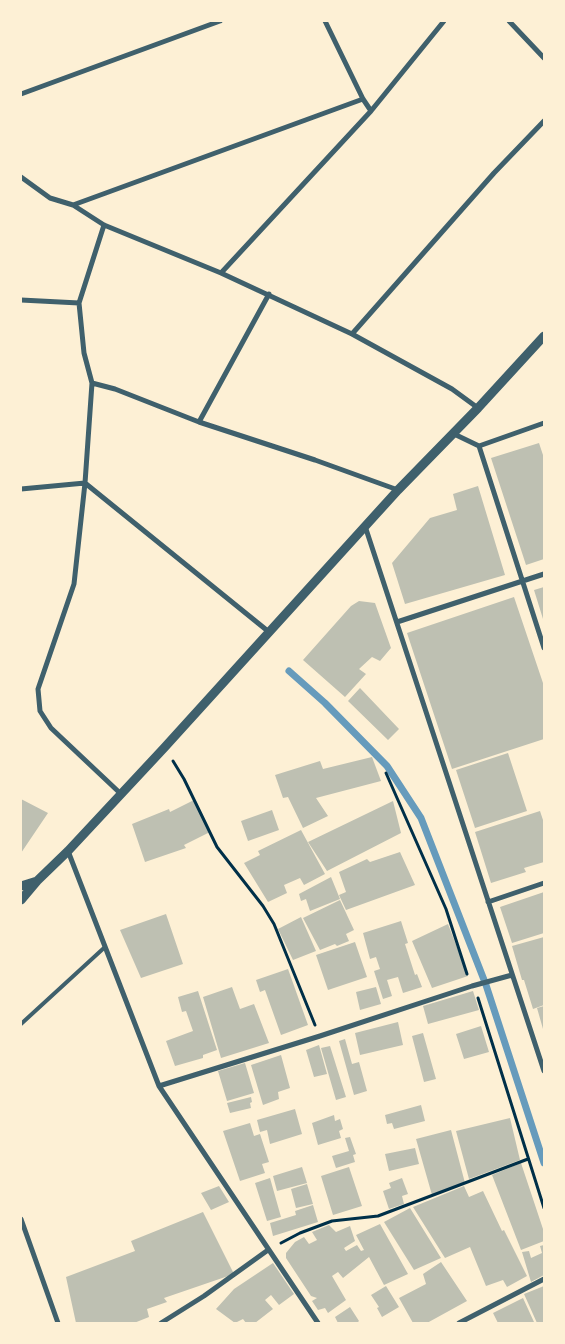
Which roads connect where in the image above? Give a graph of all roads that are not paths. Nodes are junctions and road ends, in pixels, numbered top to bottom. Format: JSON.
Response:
{"nodes":[{"id":1,"x":220,"y":21,"type":"edge"},
{"id":2,"x":325,"y":21,"type":"edge"},
{"id":3,"x":444,"y":21,"type":"edge"},
{"id":4,"x":508,"y":21,"type":"edge"},
{"id":5,"x":544,"y":58,"type":"edge"},
{"id":6,"x":21,"y":94,"type":"edge"},
{"id":7,"x":363,"y":99,"type":"junction"},
{"id":8,"x":372,"y":110,"type":"junction"},
{"id":9,"x":544,"y":121,"type":"edge"},
{"id":10,"x":21,"y":177,"type":"edge"},
{"id":11,"x":73,"y":205,"type":"junction"},
{"id":12,"x":104,"y":225,"type":"junction"},
{"id":13,"x":221,"y":272,"type":"junction"},
{"id":14,"x":269,"y":294,"type":"junction"},
{"id":15,"x":21,"y":300,"type":"edge"},
{"id":16,"x":79,"y":303,"type":"junction"},
{"id":17,"x":352,"y":334,"type":"junction"},
{"id":18,"x":544,"y":336,"type":"edge"},
{"id":19,"x":92,"y":383,"type":"junction"},
{"id":20,"x":478,"y":408,"type":"junction"},
{"id":21,"x":199,"y":422,"type":"junction"},
{"id":22,"x":544,"y":423,"type":"edge"},
{"id":23,"x":452,"y":433,"type":"junction"},
{"id":24,"x":479,"y":446,"type":"junction"},
{"id":25,"x":85,"y":484,"type":"junction"},
{"id":26,"x":21,"y":489,"type":"edge"},
{"id":27,"x":398,"y":490,"type":"junction"},
{"id":28,"x":365,"y":526,"type":"junction"},
{"id":29,"x":544,"y":574,"type":"edge"},
{"id":30,"x":522,"y":581,"type":"junction"},
{"id":31,"x":397,"y":622,"type":"junction"},
{"id":32,"x":269,"y":632,"type":"junction"},
{"id":33,"x":544,"y":648,"type":"edge"},
{"id":34,"x":121,"y":794,"type":"junction"},
{"id":35,"x":68,"y":851,"type":"junction"},
{"id":36,"x":37,"y":881,"type":"junction"},
{"id":37,"x":544,"y":883,"type":"edge"},
{"id":38,"x":21,"y":886,"type":"edge"},
{"id":39,"x":21,"y":900,"type":"edge"},
{"id":40,"x":488,"y":902,"type":"junction"},
{"id":41,"x":105,"y":947,"type":"junction"},
{"id":42,"x":512,"y":975,"type":"junction"},
{"id":43,"x":21,"y":1024,"type":"edge"},
{"id":44,"x":544,"y":1071,"type":"edge"},
{"id":45,"x":159,"y":1086,"type":"junction"},
{"id":46,"x":21,"y":1219,"type":"edge"},
{"id":47,"x":268,"y":1250,"type":"junction"},
{"id":48,"x":544,"y":1279,"type":"edge"},
{"id":49,"x":58,"y":1323,"type":"edge"},
{"id":50,"x":161,"y":1323,"type":"edge"},
{"id":51,"x":318,"y":1323,"type":"edge"},
{"id":52,"x":459,"y":1323,"type":"edge"}],
"edges":[{"from":1,"to":6,"type":"street"},
{"from":2,"to":7,"type":"street"},
{"from":3,"to":8,"type":"street"},
{"from":4,"to":5,"type":"street"},
{"from":7,"to":8,"type":"street"},
{"from":7,"to":11,"type":"street"},
{"from":8,"to":13,"type":"street"},
{"from":9,"to":17,"type":"street"},
{"from":10,"to":11,"type":"street"},
{"from":11,"to":12,"type":"street"},
{"from":12,"to":13,"type":"street"},
{"from":12,"to":16,"type":"street"},
{"from":13,"to":14,"type":"street"},
{"from":14,"to":17,"type":"street"},
{"from":14,"to":21,"type":"street"},
{"from":15,"to":16,"type":"street"},
{"from":16,"to":19,"type":"street"},
{"from":17,"to":20,"type":"street"},
{"from":18,"to":20,"type":"street"},
{"from":19,"to":21,"type":"street"},
{"from":19,"to":25,"type":"street"},
{"from":20,"to":23,"type":"street"},
{"from":21,"to":27,"type":"street"},
{"from":22,"to":24,"type":"street"},
{"from":23,"to":24,"type":"street"},
{"from":23,"to":27,"type":"street"},
{"from":24,"to":30,"type":"street"},
{"from":25,"to":26,"type":"street"},
{"from":25,"to":32,"type":"street"},
{"from":25,"to":34,"type":"street"},
{"from":27,"to":28,"type":"street"},
{"from":28,"to":31,"type":"street"},
{"from":28,"to":32,"type":"street"},
{"from":29,"to":30,"type":"street"},
{"from":30,"to":31,"type":"street"},
{"from":30,"to":33,"type":"street"},
{"from":31,"to":40,"type":"street"},
{"from":32,"to":34,"type":"street"},
{"from":34,"to":35,"type":"street"},
{"from":35,"to":36,"type":"street"},
{"from":35,"to":41,"type":"street"},
{"from":36,"to":38,"type":"street"},
{"from":36,"to":39,"type":"street"},
{"from":37,"to":40,"type":"street"},
{"from":40,"to":42,"type":"street"},
{"from":41,"to":43,"type":"lane"},
{"from":41,"to":45,"type":"street"},
{"from":42,"to":44,"type":"street"},
{"from":42,"to":45,"type":"street"},
{"from":45,"to":47,"type":"street"},
{"from":46,"to":49,"type":"street"},
{"from":47,"to":50,"type":"street"},
{"from":47,"to":51,"type":"street"},
{"from":48,"to":52,"type":"street"}]}
